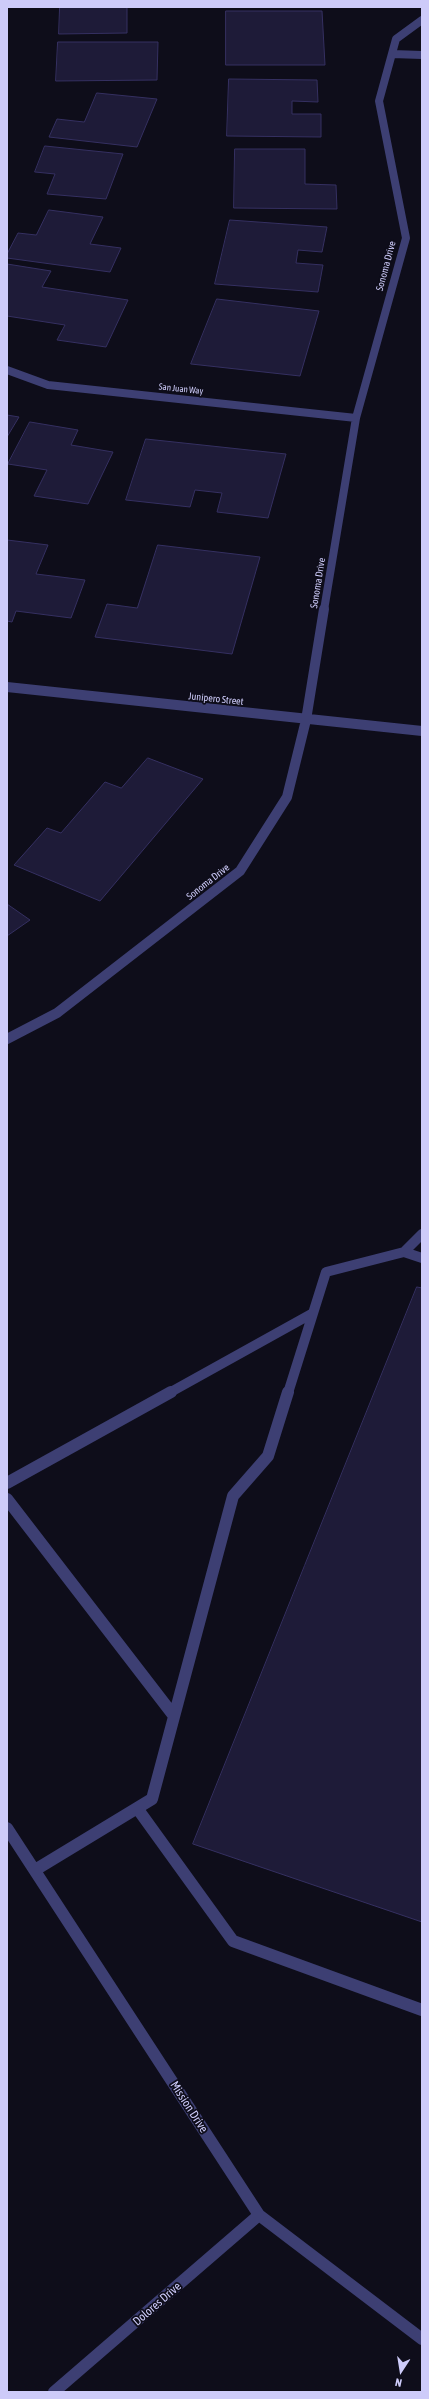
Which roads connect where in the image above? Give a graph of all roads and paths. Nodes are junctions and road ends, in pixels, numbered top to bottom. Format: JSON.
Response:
{"nodes":[{"id":1,"x":422,"y":20,"type":"edge"},
{"id":2,"x":392,"y":54,"type":"junction"},
{"id":3,"x":422,"y":55,"type":"edge"},
{"id":4,"x":7,"y":370,"type":"edge"},
{"id":5,"x":356,"y":418,"type":"junction"},
{"id":6,"x":7,"y":687,"type":"edge"},
{"id":7,"x":306,"y":720,"type":"junction"},
{"id":8,"x":422,"y":731,"type":"edge"},
{"id":9,"x":7,"y":1039,"type":"edge"},
{"id":10,"x":422,"y":1234,"type":"edge"},
{"id":11,"x":404,"y":1252,"type":"junction"},
{"id":12,"x":422,"y":1258,"type":"edge"},
{"id":13,"x":313,"y":1313,"type":"junction"},
{"id":14,"x":7,"y":1483,"type":"edge"},
{"id":15,"x":7,"y":1498,"type":"edge"},
{"id":16,"x":174,"y":1716,"type":"junction"},
{"id":17,"x":137,"y":1808,"type":"junction"},
{"id":18,"x":7,"y":1828,"type":"edge"},
{"id":19,"x":35,"y":1870,"type":"junction"},
{"id":20,"x":422,"y":2010,"type":"edge"},
{"id":21,"x":259,"y":2215,"type":"junction"},
{"id":22,"x":422,"y":2339,"type":"edge"},
{"id":23,"x":54,"y":2392,"type":"edge"}],
"edges":[{"from":1,"to":2,"type":"street","name":"Sonoma Drive"},
{"from":2,"to":3,"type":"street"},
{"from":2,"to":5,"type":"street","name":"Sonoma Drive"},
{"from":4,"to":5,"type":"street","name":"San Juan Way"},
{"from":5,"to":7,"type":"street","name":"Sonoma Drive"},
{"from":6,"to":7,"type":"street","name":"Junipero Street"},
{"from":7,"to":8,"type":"street","name":"Junipero Street"},
{"from":7,"to":9,"type":"street","name":"Sonoma Drive"},
{"from":10,"to":11,"type":"street"},
{"from":11,"to":12,"type":"street"},
{"from":11,"to":13,"type":"street"},
{"from":13,"to":14,"type":"street"},
{"from":13,"to":16,"type":"street"},
{"from":15,"to":16,"type":"street"},
{"from":16,"to":17,"type":"street"},
{"from":17,"to":19,"type":"street"},
{"from":17,"to":20,"type":"street"},
{"from":18,"to":19,"type":"street","name":"Mission Drive"},
{"from":19,"to":21,"type":"street","name":"Mission Drive"},
{"from":21,"to":22,"type":"street","name":"Mission Drive"},
{"from":21,"to":23,"type":"street","name":"Dolores Drive"}]}
